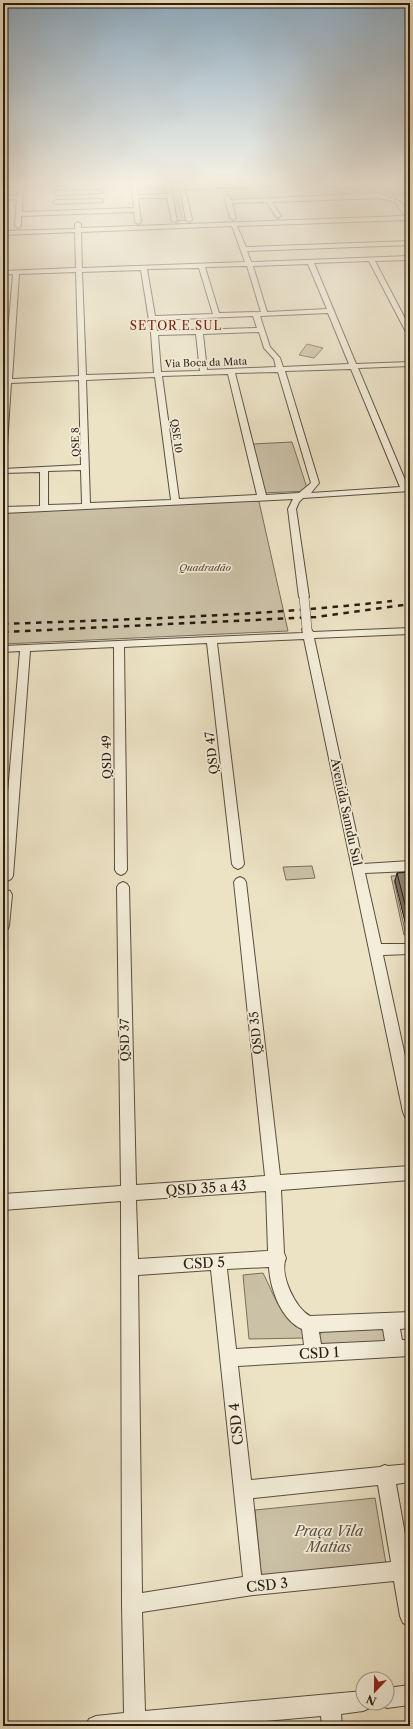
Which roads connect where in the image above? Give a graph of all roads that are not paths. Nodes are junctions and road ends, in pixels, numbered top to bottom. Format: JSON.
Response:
{"nodes":[{"id":1,"x":80,"y":264,"type":"edge"},
{"id":2,"x":248,"y":264,"type":"junction"},
{"id":3,"x":258,"y":264,"type":"edge"},
{"id":4,"x":311,"y":264,"type":"edge"},
{"id":5,"x":373,"y":264,"type":"edge"},
{"id":6,"x":201,"y":265,"type":"junction"},
{"id":7,"x":144,"y":268,"type":"junction"},
{"id":8,"x":80,"y":270,"type":"junction"},
{"id":9,"x":16,"y":272,"type":"junction"},
{"id":10,"x":3,"y":273,"type":"edge"},
{"id":11,"x":331,"y":311,"type":"junction"},
{"id":12,"x":265,"y":314,"type":"junction"},
{"id":13,"x":217,"y":316,"type":"junction"},
{"id":14,"x":257,"y":317,"type":"junction"},
{"id":15,"x":152,"y":318,"type":"junction"},
{"id":16,"x":262,"y":332,"type":"junction"},
{"id":17,"x":154,"y":333,"type":"junction"},
{"id":18,"x":197,"y":334,"type":"junction"},
{"id":19,"x":410,"y":334,"type":"edge"},
{"id":20,"x":410,"y":364,"type":"edge"},
{"id":21,"x":354,"y":366,"type":"junction"},
{"id":22,"x":281,"y":369,"type":"junction"},
{"id":23,"x":231,"y":371,"type":"junction"},
{"id":24,"x":200,"y":372,"type":"junction"},
{"id":25,"x":158,"y":374,"type":"junction"},
{"id":26,"x":83,"y":378,"type":"junction"},
{"id":27,"x":5,"y":381,"type":"edge"},
{"id":28,"x":3,"y":445,"type":"edge"},
{"id":29,"x":86,"y":467,"type":"junction"},
{"id":30,"x":44,"y":468,"type":"junction"},
{"id":31,"x":3,"y":470,"type":"edge"},
{"id":32,"x":315,"y":483,"type":"junction"},
{"id":33,"x":407,"y":489,"type":"edge"},
{"id":34,"x":335,"y":493,"type":"junction"},
{"id":35,"x":274,"y":496,"type":"junction"},
{"id":36,"x":303,"y":496,"type":"junction"},
{"id":37,"x":262,"y":497,"type":"junction"},
{"id":38,"x":175,"y":501,"type":"junction"},
{"id":39,"x":86,"y":506,"type":"junction"},
{"id":40,"x":44,"y":508,"type":"junction"},
{"id":41,"x":292,"y":509,"type":"junction"},
{"id":42,"x":3,"y":510,"type":"edge"},
{"id":43,"x":308,"y":632,"type":"junction"},
{"id":44,"x":409,"y":634,"type":"edge"},
{"id":45,"x":212,"y":640,"type":"junction"},
{"id":46,"x":119,"y":644,"type":"junction"},
{"id":47,"x":25,"y":648,"type":"junction"},
{"id":48,"x":3,"y":649,"type":"edge"},
{"id":49,"x":238,"y":864,"type":"dead end"},
{"id":50,"x":410,"y":866,"type":"edge"},
{"id":51,"x":358,"y":869,"type":"junction"},
{"id":52,"x":121,"y":870,"type":"dead end"},
{"id":53,"x":7,"y":876,"type":"dead end"},
{"id":54,"x":240,"y":882,"type":"dead end"},
{"id":55,"x":123,"y":887,"type":"dead end"},
{"id":56,"x":6,"y":895,"type":"dead end"},
{"id":57,"x":3,"y":926,"type":"edge"},
{"id":58,"x":410,"y":949,"type":"edge"},
{"id":59,"x":375,"y":950,"type":"junction"},
{"id":60,"x":410,"y":1112,"type":"edge"},
{"id":61,"x":410,"y":1174,"type":"edge"},
{"id":62,"x":273,"y":1183,"type":"junction"},
{"id":63,"x":128,"y":1193,"type":"junction"},
{"id":64,"x":3,"y":1202,"type":"edge"},
{"id":65,"x":278,"y":1258,"type":"junction"},
{"id":66,"x":218,"y":1262,"type":"junction"},
{"id":67,"x":130,"y":1267,"type":"junction"},
{"id":68,"x":410,"y":1320,"type":"edge"},
{"id":69,"x":390,"y":1321,"type":"junction"},
{"id":70,"x":310,"y":1324,"type":"junction"},
{"id":71,"x":402,"y":1348,"type":"edge"},
{"id":72,"x":313,"y":1353,"type":"junction"},
{"id":73,"x":228,"y":1358,"type":"junction"},
{"id":74,"x":410,"y":1473,"type":"edge"},
{"id":75,"x":385,"y":1474,"type":"junction"},
{"id":76,"x":243,"y":1490,"type":"junction"},
{"id":77,"x":402,"y":1571,"type":"junction"},
{"id":78,"x":252,"y":1586,"type":"junction"},
{"id":79,"x":132,"y":1604,"type":"junction"},
{"id":80,"x":410,"y":1616,"type":"edge"},
{"id":81,"x":410,"y":1695,"type":"edge"},
{"id":82,"x":395,"y":1697,"type":"edge"},
{"id":83,"x":355,"y":1702,"type":"edge"},
{"id":84,"x":330,"y":1706,"type":"junction"},
{"id":85,"x":135,"y":1724,"type":"edge"},
{"id":86,"x":96,"y":1726,"type":"edge"},
{"id":87,"x":332,"y":1726,"type":"edge"}],
"edges":[{"from":1,"to":8,"type":"street","name":"QSE 8"},
{"from":2,"to":3,"type":"street"},
{"from":2,"to":6,"type":"street"},
{"from":2,"to":12,"type":"street"},
{"from":4,"to":11,"type":"street"},
{"from":5,"to":19,"type":"street"},
{"from":6,"to":7,"type":"street"},
{"from":6,"to":13,"type":"street"},
{"from":7,"to":8,"type":"street"},
{"from":7,"to":15,"type":"street","name":"QSE 10"},
{"from":8,"to":9,"type":"street"},
{"from":8,"to":26,"type":"street","name":"QSE 8"},
{"from":9,"to":10,"type":"street"},
{"from":9,"to":27,"type":"street"},
{"from":11,"to":12,"type":"street"},
{"from":11,"to":21,"type":"street"},
{"from":12,"to":14,"type":"street"},
{"from":13,"to":14,"type":"street"},
{"from":13,"to":15,"type":"street"},
{"from":14,"to":16,"type":"street"},
{"from":15,"to":17,"type":"street","name":"QSE 10"},
{"from":16,"to":18,"type":"street"},
{"from":16,"to":22,"type":"street"},
{"from":17,"to":18,"type":"street"},
{"from":17,"to":25,"type":"street","name":"QSE 10"},
{"from":18,"to":24,"type":"street"},
{"from":20,"to":21,"type":"street","name":"Via Boca da Mata"},
{"from":21,"to":22,"type":"street","name":"Via Boca da Mata"},
{"from":21,"to":33,"type":"street"},
{"from":22,"to":23,"type":"street","name":"Via Boca da Mata"},
{"from":22,"to":32,"type":"street"},
{"from":23,"to":24,"type":"street","name":"Via Boca da Mata"},
{"from":23,"to":37,"type":"street"},
{"from":24,"to":25,"type":"street","name":"Via Boca da Mata"},
{"from":25,"to":26,"type":"street","name":"Via Boca da Mata"},
{"from":25,"to":38,"type":"street","name":"QSE 10"},
{"from":26,"to":27,"type":"street","name":"Via Boca da Mata"},
{"from":26,"to":29,"type":"street","name":"QSE 8"},
{"from":27,"to":28,"type":"street"},
{"from":29,"to":30,"type":"street"},
{"from":29,"to":39,"type":"street","name":"QSE 8"},
{"from":30,"to":31,"type":"street"},
{"from":30,"to":40,"type":"street"},
{"from":32,"to":34,"type":"street"},
{"from":32,"to":36,"type":"street"},
{"from":33,"to":34,"type":"street"},
{"from":34,"to":36,"type":"street"},
{"from":35,"to":36,"type":"street"},
{"from":35,"to":37,"type":"street"},
{"from":35,"to":41,"type":"street"},
{"from":36,"to":41,"type":"street"},
{"from":37,"to":38,"type":"street"},
{"from":38,"to":39,"type":"street"},
{"from":39,"to":40,"type":"street"},
{"from":40,"to":42,"type":"street"},
{"from":41,"to":43,"type":"street","name":"Avenida Samdu Sul","bridge":true},
{"from":43,"to":44,"type":"street"},
{"from":43,"to":45,"type":"street"},
{"from":43,"to":51,"type":"street","name":"Avenida Samdu Sul"},
{"from":45,"to":46,"type":"street"},
{"from":45,"to":49,"type":"street","name":"QSD 47"},
{"from":46,"to":47,"type":"street"},
{"from":46,"to":52,"type":"street","name":"QSD 49"},
{"from":47,"to":48,"type":"street"},
{"from":47,"to":53,"type":"street"},
{"from":50,"to":51,"type":"street"},
{"from":51,"to":59,"type":"street","name":"Avenida Samdu Sul"},
{"from":54,"to":62,"type":"street","name":"QSD 35"},
{"from":55,"to":63,"type":"street","name":"QSD 37"},
{"from":56,"to":57,"type":"street"},
{"from":58,"to":59,"type":"street"},
{"from":59,"to":60,"type":"street","name":"Avenida Samdu Sul"},
{"from":61,"to":62,"type":"street","name":"QSD 35 a 43"},
{"from":62,"to":63,"type":"street","name":"QSD 35 a 43"},
{"from":62,"to":65,"type":"street","name":"QSD 35"},
{"from":63,"to":64,"type":"street","name":"QSD 35 a 43"},
{"from":63,"to":67,"type":"street","name":"QSD 37"},
{"from":65,"to":66,"type":"street","name":"CSD 5"},
{"from":65,"to":70,"type":"street","name":"QSD 35"},
{"from":66,"to":67,"type":"street","name":"CSD 5"},
{"from":66,"to":73,"type":"street","name":"CSD 4"},
{"from":67,"to":79,"type":"street","name":"QSD 37"},
{"from":68,"to":69,"type":"street"},
{"from":69,"to":70,"type":"street"},
{"from":69,"to":71,"type":"street"},
{"from":70,"to":72,"type":"street"},
{"from":71,"to":72,"type":"street","name":"CSD 1"},
{"from":72,"to":73,"type":"street","name":"CSD 1"},
{"from":73,"to":76,"type":"street","name":"CSD 4"},
{"from":74,"to":75,"type":"street"},
{"from":75,"to":76,"type":"street"},
{"from":75,"to":77,"type":"street"},
{"from":76,"to":78,"type":"street","name":"CSD 4"},
{"from":77,"to":78,"type":"street","name":"CSD 3"},
{"from":77,"to":80,"type":"street"},
{"from":78,"to":79,"type":"street","name":"CSD 3"},
{"from":79,"to":85,"type":"street","name":"QSD 37"},
{"from":81,"to":82,"type":"street"},
{"from":83,"to":84,"type":"street"},
{"from":84,"to":85,"type":"street"},
{"from":84,"to":87,"type":"street"},
{"from":85,"to":86,"type":"street"}]}
